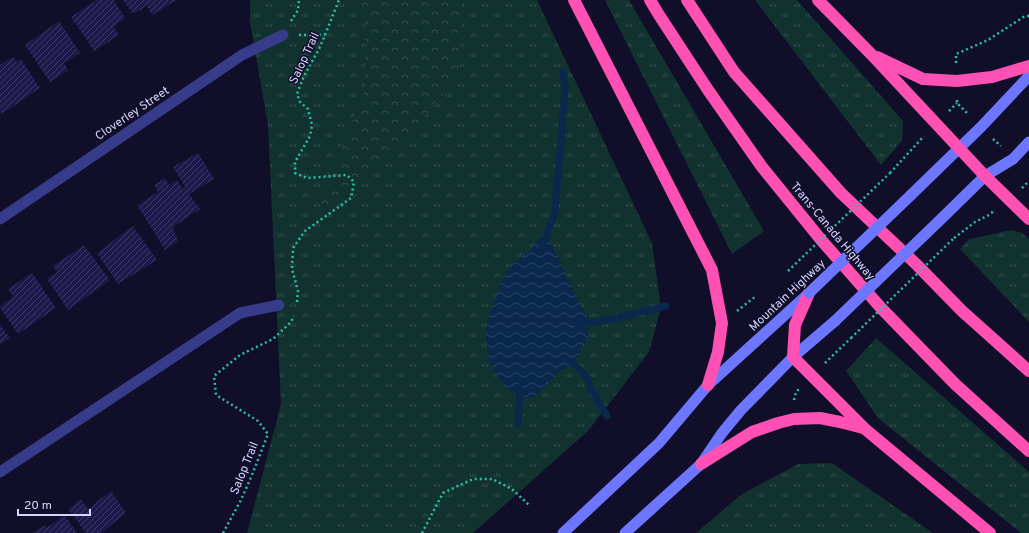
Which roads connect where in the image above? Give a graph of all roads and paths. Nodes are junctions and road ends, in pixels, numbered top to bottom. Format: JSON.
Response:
{"nodes":[{"id":1,"x":299,"y":0,"type":"edge"},
{"id":2,"x":339,"y":0,"type":"edge"},
{"id":3,"x":574,"y":0,"type":"edge"},
{"id":4,"x":650,"y":0,"type":"edge"},
{"id":5,"x":687,"y":0,"type":"edge"},
{"id":6,"x":818,"y":0,"type":"edge"},
{"id":7,"x":1029,"y":16,"type":"edge"},
{"id":8,"x":282,"y":35,"type":"junction"},
{"id":9,"x":325,"y":35,"type":"junction"},
{"id":10,"x":871,"y":54,"type":"junction"},
{"id":11,"x":956,"y":54,"type":"dead end"},
{"id":12,"x":1029,"y":66,"type":"edge"},
{"id":13,"x":1029,"y":76,"type":"edge"},
{"id":14,"x":1029,"y":142,"type":"edge"},
{"id":15,"x":958,"y":148,"type":"junction"},
{"id":16,"x":890,"y":173,"type":"dead end"},
{"id":17,"x":986,"y":176,"type":"junction"},
{"id":18,"x":1000,"y":206,"type":"dead end"},
{"id":19,"x":0,"y":219,"type":"edge"},
{"id":20,"x":1029,"y":219,"type":"edge"},
{"id":21,"x":788,"y":271,"type":"dead end"},
{"id":22,"x":809,"y":293,"type":"junction"},
{"id":23,"x":279,"y":305,"type":"dead end"},
{"id":24,"x":297,"y":308,"type":"dead end"},
{"id":25,"x":294,"y":315,"type":"dead end"},
{"id":26,"x":987,"y":334,"type":"junction"},
{"id":27,"x":793,"y":357,"type":"junction"},
{"id":28,"x":1029,"y":360,"type":"edge"},
{"id":29,"x":825,"y":363,"type":"dead end"},
{"id":30,"x":1029,"y":371,"type":"edge"},
{"id":31,"x":708,"y":385,"type":"junction"},
{"id":32,"x":864,"y":429,"type":"junction"},
{"id":33,"x":1029,"y":450,"type":"edge"},
{"id":34,"x":700,"y":464,"type":"junction"},
{"id":35,"x":0,"y":472,"type":"edge"},
{"id":36,"x":529,"y":505,"type":"dead end"},
{"id":37,"x":223,"y":533,"type":"edge"},
{"id":38,"x":422,"y":533,"type":"edge"},
{"id":39,"x":564,"y":533,"type":"edge"},
{"id":40,"x":625,"y":533,"type":"edge"},
{"id":41,"x":990,"y":533,"type":"edge"}],
"edges":[{"from":1,"to":8,"type":"path"},
{"from":2,"to":9,"type":"path","name":"Salop Trail"},
{"from":3,"to":31,"type":"highway"},
{"from":4,"to":33,"type":"highway","name":"Trans-Canada Highway"},
{"from":5,"to":26,"type":"highway"},
{"from":6,"to":10,"type":"highway"},
{"from":7,"to":11,"type":"path"},
{"from":8,"to":9,"type":"path"},
{"from":8,"to":19,"type":"street","name":"Cloverley Street"},
{"from":9,"to":24,"type":"path","name":"Salop Trail"},
{"from":10,"to":12,"type":"highway"},
{"from":10,"to":15,"type":"highway"},
{"from":13,"to":15,"type":"main road","name":"Mountain Highway"},
{"from":14,"to":17,"type":"main road"},
{"from":15,"to":17,"type":"highway"},
{"from":15,"to":22,"type":"main road","name":"Mountain Highway","bridge":true},
{"from":16,"to":21,"type":"path","bridge":true},
{"from":17,"to":20,"type":"highway"},
{"from":17,"to":27,"type":"main road","bridge":true},
{"from":18,"to":29,"type":"path","bridge":true},
{"from":22,"to":27,"type":"highway"},
{"from":22,"to":31,"type":"main road","name":"Mountain Highway"},
{"from":23,"to":35,"type":"street"},
{"from":25,"to":37,"type":"path","name":"Salop Trail"},
{"from":26,"to":28,"type":"highway"},
{"from":26,"to":30,"type":"highway"},
{"from":27,"to":32,"type":"highway"},
{"from":27,"to":34,"type":"main road"},
{"from":31,"to":39,"type":"main road","name":"Mountain Highway"},
{"from":32,"to":34,"type":"highway"},
{"from":32,"to":41,"type":"highway"},
{"from":34,"to":40,"type":"main road"},
{"from":36,"to":38,"type":"path"}]}
